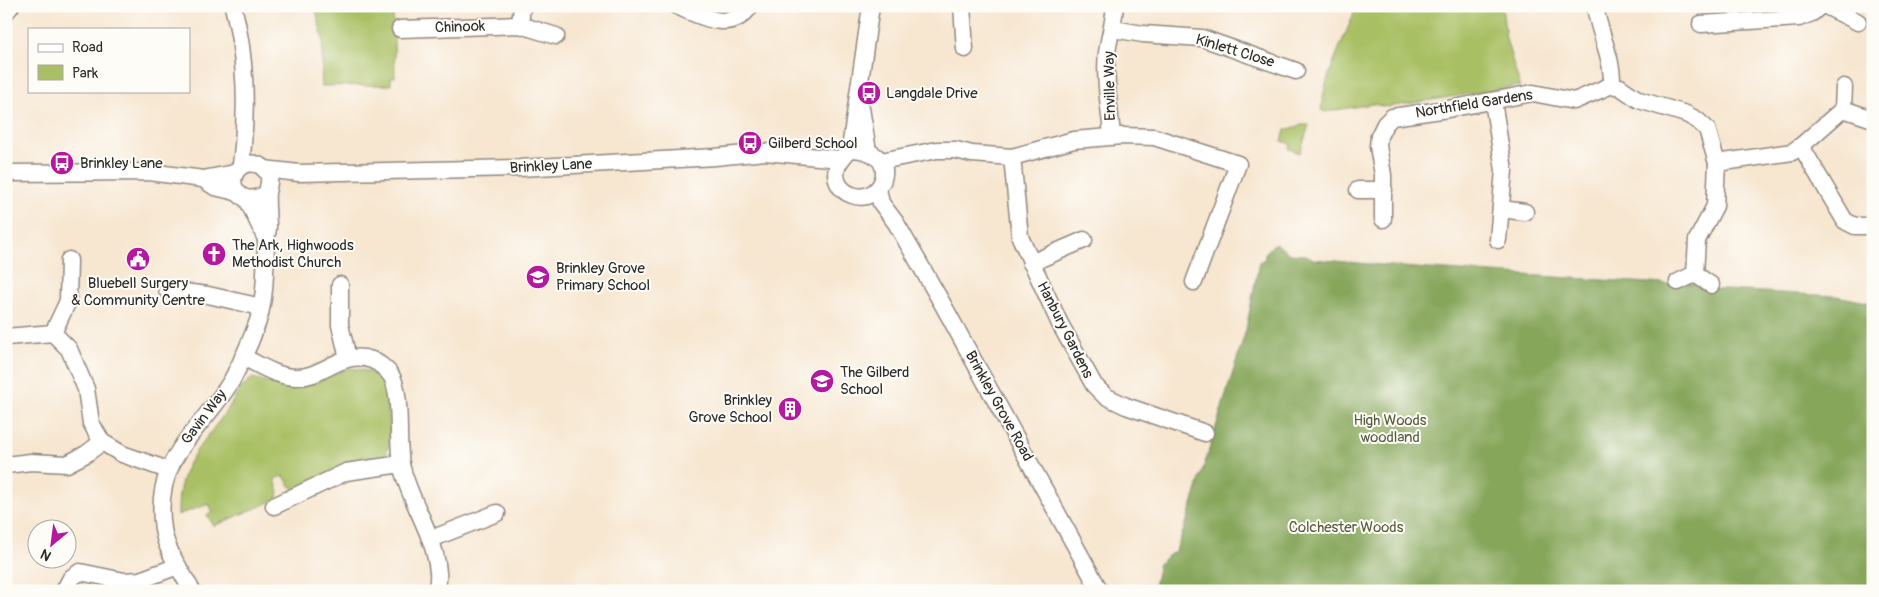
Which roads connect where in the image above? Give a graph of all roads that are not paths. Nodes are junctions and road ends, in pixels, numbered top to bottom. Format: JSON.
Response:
{"nodes":[{"id":1,"x":11,"y":6,"type":"edge"},
{"id":2,"x":234,"y":6,"type":"edge"},
{"id":3,"x":522,"y":6,"type":"edge"},
{"id":4,"x":677,"y":6,"type":"edge"},
{"id":5,"x":750,"y":6,"type":"edge"},
{"id":6,"x":871,"y":6,"type":"edge"},
{"id":7,"x":962,"y":6,"type":"edge"},
{"id":8,"x":1115,"y":6,"type":"edge"},
{"id":9,"x":1595,"y":6,"type":"edge"},
{"id":10,"x":1820,"y":6,"type":"edge"},
{"id":11,"x":1826,"y":6,"type":"edge"},
{"id":12,"x":6,"y":12,"type":"edge"},
{"id":13,"x":1727,"y":14,"type":"edge"},
{"id":14,"x":1858,"y":22,"type":"dead end"},
{"id":15,"x":1701,"y":24,"type":"dead end"},
{"id":16,"x":520,"y":25,"type":"junction"},
{"id":17,"x":400,"y":29,"type":"dead end"},
{"id":18,"x":1112,"y":29,"type":"junction"},
{"id":19,"x":556,"y":36,"type":"dead end"},
{"id":20,"x":965,"y":49,"type":"dead end"},
{"id":21,"x":1296,"y":71,"type":"dead end"},
{"id":22,"x":1612,"y":85,"type":"junction"},
{"id":23,"x":1844,"y":87,"type":"dead end"},
{"id":24,"x":858,"y":94,"type":"junction"},
{"id":25,"x":1493,"y":101,"type":"junction"},
{"id":26,"x":1843,"y":109,"type":"junction"},
{"id":27,"x":1873,"y":119,"type":"edge"},
{"id":28,"x":1112,"y":136,"type":"junction"},
{"id":29,"x":1801,"y":146,"type":"junction"},
{"id":30,"x":875,"y":156,"type":"junction"},
{"id":31,"x":909,"y":156,"type":"junction"},
{"id":32,"x":1012,"y":157,"type":"junction"},
{"id":33,"x":842,"y":160,"type":"junction"},
{"id":34,"x":1717,"y":163,"type":"junction"},
{"id":35,"x":249,"y":168,"type":"junction"},
{"id":36,"x":6,"y":173,"type":"edge"},
{"id":37,"x":299,"y":173,"type":"junction"},
{"id":38,"x":203,"y":178,"type":"junction"},
{"id":39,"x":881,"y":184,"type":"junction"},
{"id":40,"x":268,"y":190,"type":"junction"},
{"id":41,"x":1358,"y":190,"type":"dead end"},
{"id":42,"x":1384,"y":190,"type":"junction"},
{"id":43,"x":242,"y":195,"type":"junction"},
{"id":44,"x":862,"y":197,"type":"junction"},
{"id":45,"x":1501,"y":209,"type":"junction"},
{"id":46,"x":1525,"y":212,"type":"dead end"},
{"id":47,"x":1383,"y":219,"type":"dead end"},
{"id":48,"x":896,"y":223,"type":"junction"},
{"id":49,"x":1873,"y":226,"type":"edge"},
{"id":50,"x":266,"y":239,"type":"junction"},
{"id":51,"x":1084,"y":240,"type":"dead end"},
{"id":52,"x":1498,"y":240,"type":"dead end"},
{"id":53,"x":69,"y":260,"type":"dead end"},
{"id":54,"x":1031,"y":263,"type":"junction"},
{"id":55,"x":1695,"y":274,"type":"junction"},
{"id":56,"x":1194,"y":282,"type":"dead end"},
{"id":57,"x":1678,"y":282,"type":"dead end"},
{"id":58,"x":1711,"y":285,"type":"dead end"},
{"id":59,"x":340,"y":286,"type":"dead end"},
{"id":60,"x":167,"y":290,"type":"dead end"},
{"id":61,"x":260,"y":307,"type":"junction"},
{"id":62,"x":54,"y":333,"type":"junction"},
{"id":63,"x":6,"y":337,"type":"edge"},
{"id":64,"x":243,"y":357,"type":"junction"},
{"id":65,"x":348,"y":358,"type":"junction"},
{"id":66,"x":1205,"y":433,"type":"dead end"},
{"id":67,"x":102,"y":442,"type":"junction"},
{"id":68,"x":401,"y":464,"type":"junction"},
{"id":69,"x":6,"y":465,"type":"edge"},
{"id":70,"x":168,"y":470,"type":"junction"},
{"id":71,"x":274,"y":506,"type":"dead end"},
{"id":72,"x":498,"y":514,"type":"dead end"},
{"id":73,"x":431,"y":539,"type":"junction"},
{"id":74,"x":178,"y":566,"type":"junction"},
{"id":75,"x":64,"y":591,"type":"edge"},
{"id":76,"x":192,"y":591,"type":"edge"},
{"id":77,"x":437,"y":591,"type":"edge"},
{"id":78,"x":1100,"y":591,"type":"edge"}],
"edges":[{"from":1,"to":12,"type":"street"},
{"from":2,"to":35,"type":"street"},
{"from":3,"to":16,"type":"street"},
{"from":4,"to":5,"type":"street"},
{"from":6,"to":24,"type":"street"},
{"from":7,"to":20,"type":"street"},
{"from":8,"to":18,"type":"street","name":"Enville Way"},
{"from":9,"to":22,"type":"street"},
{"from":10,"to":13,"type":"street"},
{"from":11,"to":14,"type":"street"},
{"from":13,"to":15,"type":"street"},
{"from":16,"to":17,"type":"street","name":"Chinook"},
{"from":16,"to":19,"type":"street","name":"Chinook"},
{"from":18,"to":21,"type":"street","name":"Kinlett Close"},
{"from":18,"to":28,"type":"street","name":"Enville Way"},
{"from":22,"to":25,"type":"street","name":"Northfield Gardens"},
{"from":22,"to":34,"type":"street"},
{"from":23,"to":26,"type":"street"},
{"from":24,"to":30,"type":"street"},
{"from":24,"to":33,"type":"street"},
{"from":25,"to":42,"type":"street","name":"Northfield Gardens"},
{"from":25,"to":45,"type":"street"},
{"from":26,"to":27,"type":"street"},
{"from":26,"to":29,"type":"street"},
{"from":28,"to":32,"type":"street"},
{"from":28,"to":56,"type":"street"},
{"from":29,"to":34,"type":"street"},
{"from":29,"to":49,"type":"street"},
{"from":30,"to":31,"type":"street"},
{"from":30,"to":33,"type":"street"},
{"from":30,"to":39,"type":"street"},
{"from":31,"to":32,"type":"street"},
{"from":31,"to":39,"type":"street"},
{"from":32,"to":54,"type":"street","name":"Hanbury Gardens"},
{"from":33,"to":37,"type":"street","name":"Brinkley Lane"},
{"from":33,"to":44,"type":"street"},
{"from":34,"to":55,"type":"street"},
{"from":35,"to":37,"type":"street","name":"Brinkley Lane"},
{"from":35,"to":38,"type":"street","name":"Brinkley Lane"},
{"from":35,"to":40,"type":"street"},
{"from":35,"to":43,"type":"street"},
{"from":36,"to":38,"type":"street","name":"Brinkley Lane"},
{"from":37,"to":40,"type":"street","name":"Brinkley Lane"},
{"from":38,"to":43,"type":"street","name":"Brinkley Lane"},
{"from":39,"to":44,"type":"street"},
{"from":39,"to":48,"type":"street","name":"Brinkley Grove Road"},
{"from":40,"to":43,"type":"street","name":"Brinkley Lane"},
{"from":40,"to":50,"type":"street"},
{"from":41,"to":42,"type":"street"},
{"from":42,"to":47,"type":"street","name":"Northfield Gardens"},
{"from":43,"to":50,"type":"street"},
{"from":44,"to":48,"type":"street"},
{"from":45,"to":46,"type":"street"},
{"from":45,"to":52,"type":"street"},
{"from":48,"to":78,"type":"street","name":"Brinkley Grove Road"},
{"from":50,"to":61,"type":"street","name":"Gavin Way"},
{"from":51,"to":54,"type":"street"},
{"from":53,"to":62,"type":"street"},
{"from":54,"to":66,"type":"street","name":"Hanbury Gardens"},
{"from":55,"to":57,"type":"street"},
{"from":55,"to":58,"type":"street"},
{"from":59,"to":65,"type":"street"},
{"from":60,"to":61,"type":"street"},
{"from":61,"to":64,"type":"street","name":"Gavin Way"},
{"from":62,"to":63,"type":"street"},
{"from":62,"to":67,"type":"street"},
{"from":64,"to":65,"type":"street"},
{"from":64,"to":70,"type":"street","name":"Gavin Way"},
{"from":65,"to":68,"type":"street"},
{"from":67,"to":69,"type":"street"},
{"from":67,"to":70,"type":"street"},
{"from":68,"to":71,"type":"street"},
{"from":68,"to":73,"type":"street"},
{"from":70,"to":74,"type":"street","name":"Gavin Way"},
{"from":72,"to":73,"type":"street"},
{"from":73,"to":77,"type":"street"},
{"from":74,"to":75,"type":"street"},
{"from":74,"to":76,"type":"street","name":"Gavin Way"}]}
